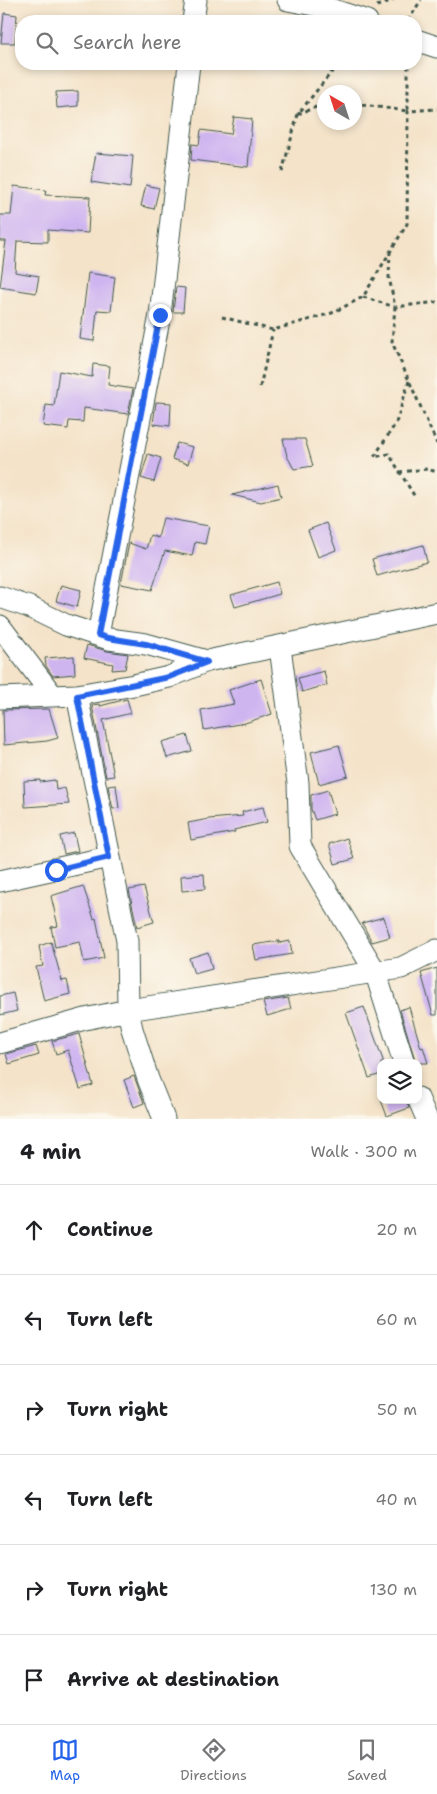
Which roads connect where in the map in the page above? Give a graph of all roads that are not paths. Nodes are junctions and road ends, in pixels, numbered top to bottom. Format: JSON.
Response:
{"nodes":[{"id":1,"x":196,"y":0,"type":"edge"},
{"id":2,"x":288,"y":0,"type":"edge"},
{"id":3,"x":194,"y":15,"type":"edge"},
{"id":4,"x":349,"y":15,"type":"edge"},
{"id":5,"x":422,"y":42,"type":"edge"},
{"id":6,"x":437,"y":47,"type":"edge"},
{"id":7,"x":188,"y":70,"type":"edge"},
{"id":8,"x":0,"y":597,"type":"edge"},
{"id":9,"x":437,"y":613,"type":"edge"},
{"id":10,"x":0,"y":626,"type":"edge"},
{"id":11,"x":98,"y":635,"type":"junction"},
{"id":12,"x":280,"y":647,"type":"junction"},
{"id":13,"x":207,"y":662,"type":"junction"},
{"id":14,"x":53,"y":696,"type":"junction"},
{"id":15,"x":77,"y":696,"type":"junction"},
{"id":16,"x":0,"y":698,"type":"edge"},
{"id":17,"x":109,"y":857,"type":"junction"},
{"id":18,"x":0,"y":881,"type":"edge"},
{"id":19,"x":437,"y":950,"type":"edge"},
{"id":20,"x":376,"y":971,"type":"junction"},
{"id":21,"x":128,"y":1010,"type":"junction"},
{"id":22,"x":0,"y":1043,"type":"edge"},
{"id":23,"x":403,"y":1059,"type":"edge"},
{"id":24,"x":421,"y":1104,"type":"edge"},
{"id":25,"x":164,"y":1119,"type":"edge"},
{"id":26,"x":427,"y":1119,"type":"edge"}],
"edges":[{"from":1,"to":3,"type":"street"},
{"from":2,"to":4,"type":"street"},
{"from":5,"to":6,"type":"street"},
{"from":7,"to":11,"type":"street"},
{"from":8,"to":11,"type":"street"},
{"from":9,"to":12,"type":"street"},
{"from":10,"to":14,"type":"street"},
{"from":11,"to":13,"type":"street"},
{"from":12,"to":13,"type":"street"},
{"from":12,"to":20,"type":"street"},
{"from":13,"to":15,"type":"street"},
{"from":14,"to":15,"type":"street"},
{"from":14,"to":16,"type":"street"},
{"from":15,"to":17,"type":"street"},
{"from":17,"to":18,"type":"street"},
{"from":17,"to":21,"type":"street"},
{"from":19,"to":20,"type":"street"},
{"from":20,"to":21,"type":"street"},
{"from":20,"to":23,"type":"street"},
{"from":21,"to":22,"type":"street"},
{"from":21,"to":25,"type":"street"},
{"from":24,"to":26,"type":"street"}]}
